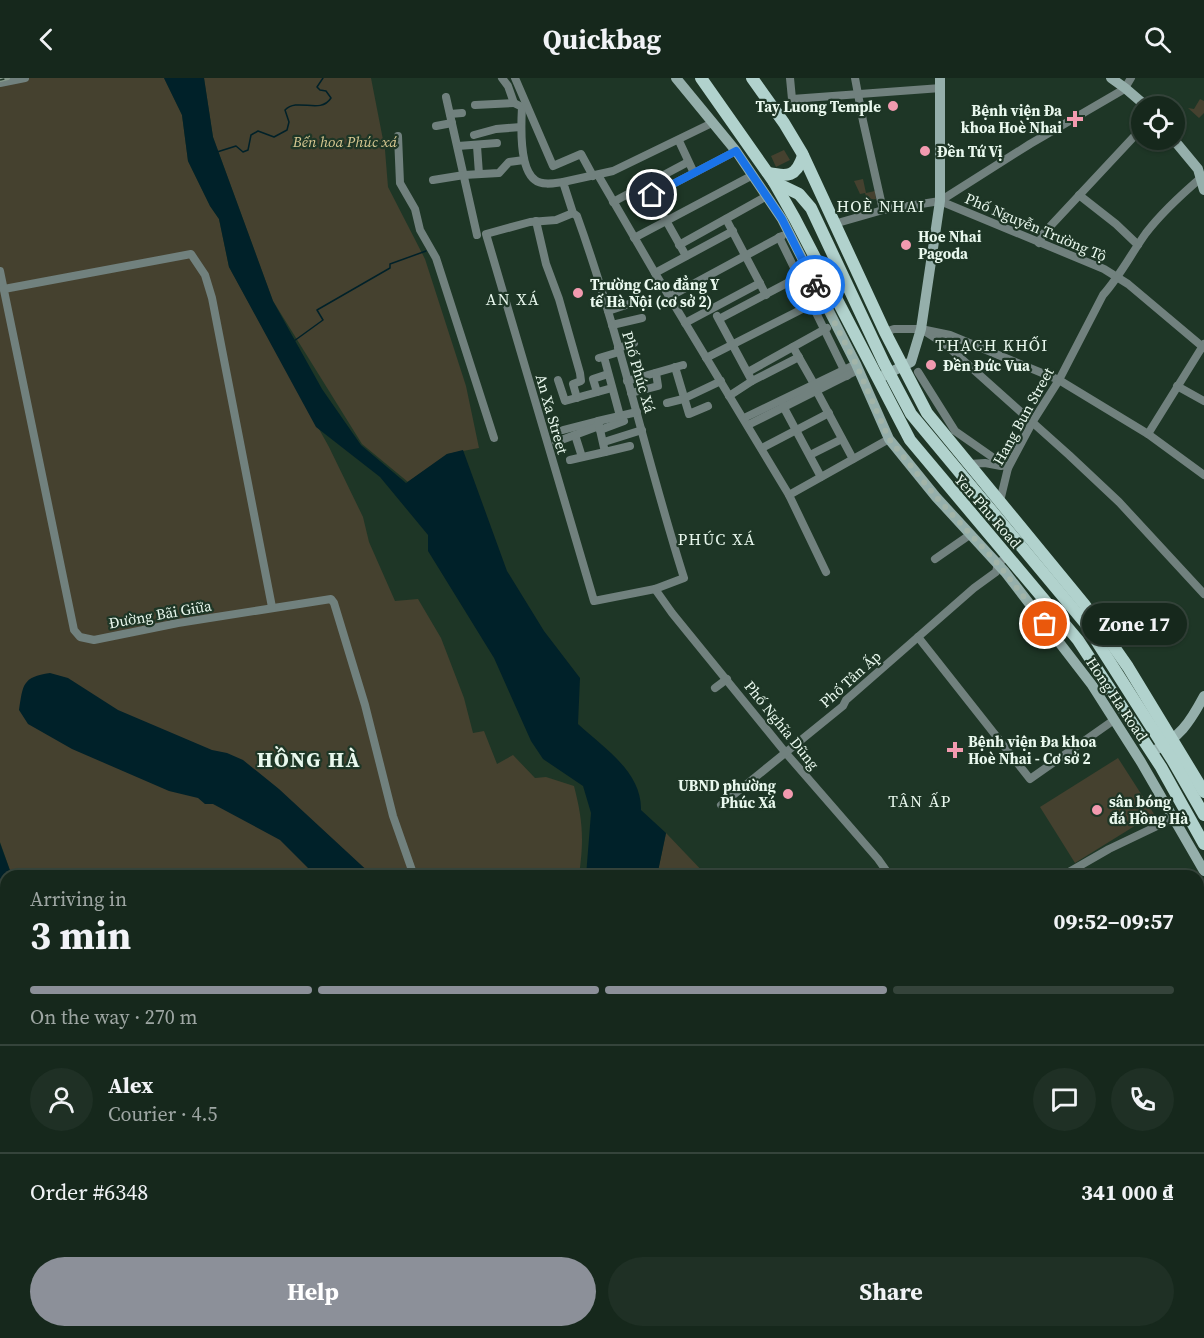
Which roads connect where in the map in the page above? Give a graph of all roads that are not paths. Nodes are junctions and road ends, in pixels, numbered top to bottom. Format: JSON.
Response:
{"nodes":[{"id":1,"x":25,"y":78,"type":"edge"},
{"id":2,"x":502,"y":78,"type":"edge"},
{"id":3,"x":515,"y":78,"type":"edge"},
{"id":4,"x":676,"y":78,"type":"edge"},
{"id":5,"x":700,"y":78,"type":"edge"},
{"id":6,"x":752,"y":78,"type":"edge"},
{"id":7,"x":790,"y":78,"type":"edge"},
{"id":8,"x":855,"y":78,"type":"edge"},
{"id":9,"x":1110,"y":78,"type":"edge"},
{"id":10,"x":0,"y":83,"type":"edge"},
{"id":11,"x":940,"y":83,"type":"edge"},
{"id":12,"x":1128,"y":83,"type":"edge"},
{"id":13,"x":857,"y":94,"type":"junction"},
{"id":14,"x":1138,"y":96,"type":"edge"},
{"id":15,"x":446,"y":97,"type":"dead end"},
{"id":16,"x":514,"y":103,"type":"junction"},
{"id":17,"x":475,"y":105,"type":"dead end"},
{"id":18,"x":462,"y":112,"type":"dead end"},
{"id":19,"x":450,"y":114,"type":"junction"},
{"id":20,"x":452,"y":123,"type":"junction"},
{"id":21,"x":712,"y":123,"type":"junction"},
{"id":22,"x":436,"y":126,"type":"dead end"},
{"id":23,"x":521,"y":127,"type":"junction"},
{"id":24,"x":474,"y":135,"type":"dead end"},
{"id":25,"x":398,"y":136,"type":"dead end"},
{"id":26,"x":1131,"y":140,"type":"edge"},
{"id":27,"x":679,"y":141,"type":"junction"},
{"id":28,"x":497,"y":143,"type":"dead end"},
{"id":29,"x":458,"y":146,"type":"junction"},
{"id":30,"x":477,"y":146,"type":"junction"},
{"id":31,"x":1182,"y":150,"type":"edge"},
{"id":32,"x":732,"y":154,"type":"junction"},
{"id":33,"x":803,"y":156,"type":"junction"},
{"id":34,"x":524,"y":160,"type":"junction"},
{"id":35,"x":688,"y":162,"type":"junction"},
{"id":36,"x":694,"y":173,"type":"junction"},
{"id":37,"x":479,"y":174,"type":"junction"},
{"id":38,"x":812,"y":174,"type":"junction"},
{"id":39,"x":464,"y":175,"type":"junction"},
{"id":40,"x":753,"y":175,"type":"junction"},
{"id":41,"x":596,"y":176,"type":"junction"},
{"id":42,"x":1202,"y":177,"type":"edge"},
{"id":43,"x":771,"y":178,"type":"junction"},
{"id":44,"x":433,"y":180,"type":"dead end"},
{"id":45,"x":563,"y":182,"type":"junction"},
{"id":46,"x":646,"y":184,"type":"junction"},
{"id":47,"x":1204,"y":190,"type":"edge"},
{"id":48,"x":652,"y":195,"type":"junction"},
{"id":49,"x":1079,"y":195,"type":"junction"},
{"id":50,"x":767,"y":196,"type":"junction"},
{"id":51,"x":940,"y":201,"type":"junction"},
{"id":52,"x":613,"y":202,"type":"junction"},
{"id":53,"x":811,"y":208,"type":"junction"},
{"id":54,"x":884,"y":210,"type":"junction"},
{"id":55,"x":573,"y":213,"type":"junction"},
{"id":56,"x":726,"y":219,"type":"junction"},
{"id":57,"x":536,"y":221,"type":"junction"},
{"id":58,"x":667,"y":221,"type":"junction"},
{"id":59,"x":834,"y":224,"type":"junction"},
{"id":60,"x":733,"y":231,"type":"junction"},
{"id":61,"x":784,"y":234,"type":"junction"},
{"id":62,"x":477,"y":235,"type":"dead end"},
{"id":63,"x":634,"y":238,"type":"junction"},
{"id":64,"x":1039,"y":243,"type":"junction"},
{"id":65,"x":679,"y":245,"type":"junction"},
{"id":66,"x":1138,"y":245,"type":"junction"},
{"id":67,"x":745,"y":255,"type":"junction"},
{"id":68,"x":686,"y":256,"type":"junction"},
{"id":69,"x":0,"y":271,"type":"edge"},
{"id":70,"x":655,"y":273,"type":"junction"},
{"id":71,"x":803,"y":275,"type":"junction"},
{"id":72,"x":1118,"y":277,"type":"junction"},
{"id":73,"x":760,"y":283,"type":"junction"},
{"id":74,"x":4,"y":289,"type":"junction"},
{"id":75,"x":766,"y":295,"type":"junction"},
{"id":76,"x":669,"y":297,"type":"junction"},
{"id":77,"x":817,"y":301,"type":"junction"},
{"id":78,"x":632,"y":303,"type":"dead end"},
{"id":79,"x":713,"y":308,"type":"junction"},
{"id":80,"x":608,"y":311,"type":"junction"},
{"id":81,"x":642,"y":318,"type":"dead end"},
{"id":82,"x":719,"y":319,"type":"junction"},
{"id":83,"x":685,"y":323,"type":"junction"},
{"id":84,"x":835,"y":324,"type":"junction"},
{"id":85,"x":612,"y":325,"type":"junction"},
{"id":86,"x":824,"y":329,"type":"junction"},
{"id":87,"x":921,"y":329,"type":"junction"},
{"id":88,"x":885,"y":332,"type":"junction"},
{"id":89,"x":950,"y":335,"type":"junction"},
{"id":90,"x":634,"y":343,"type":"dead end"},
{"id":91,"x":733,"y":344,"type":"junction"},
{"id":92,"x":946,"y":345,"type":"junction"},
{"id":93,"x":1203,"y":346,"type":"edge"},
{"id":94,"x":793,"y":347,"type":"junction"},
{"id":95,"x":619,"y":350,"type":"junction"},
{"id":96,"x":799,"y":357,"type":"junction"},
{"id":97,"x":706,"y":358,"type":"junction"},
{"id":98,"x":857,"y":367,"type":"junction"},
{"id":99,"x":902,"y":367,"type":"junction"},
{"id":100,"x":748,"y":372,"type":"junction"},
{"id":101,"x":918,"y":372,"type":"dead end"},
{"id":102,"x":656,"y":373,"type":"junction"},
{"id":103,"x":846,"y":373,"type":"junction"},
{"id":104,"x":609,"y":374,"type":"junction"},
{"id":105,"x":883,"y":376,"type":"junction"},
{"id":106,"x":558,"y":380,"type":"dead end"},
{"id":107,"x":1059,"y":380,"type":"junction"},
{"id":108,"x":627,"y":381,"type":"junction"},
{"id":109,"x":721,"y":381,"type":"junction"},
{"id":110,"x":752,"y":381,"type":"junction"},
{"id":111,"x":1177,"y":386,"type":"junction"},
{"id":112,"x":815,"y":387,"type":"junction"},
{"id":113,"x":612,"y":388,"type":"junction"},
{"id":114,"x":597,"y":392,"type":"junction"},
{"id":115,"x":631,"y":393,"type":"junction"},
{"id":116,"x":729,"y":396,"type":"junction"},
{"id":117,"x":577,"y":398,"type":"junction"},
{"id":118,"x":683,"y":399,"type":"junction"},
{"id":119,"x":1204,"y":401,"type":"edge"},
{"id":120,"x":667,"y":403,"type":"dead end"},
{"id":121,"x":708,"y":406,"type":"dead end"},
{"id":122,"x":783,"y":406,"type":"junction"},
{"id":123,"x":637,"y":412,"type":"junction"},
{"id":124,"x":829,"y":413,"type":"junction"},
{"id":125,"x":622,"y":418,"type":"junction"},
{"id":126,"x":746,"y":421,"type":"junction"},
{"id":127,"x":1033,"y":421,"type":"junction"},
{"id":128,"x":599,"y":426,"type":"junction"},
{"id":129,"x":563,"y":430,"type":"dead end"},
{"id":130,"x":642,"y":430,"type":"junction"},
{"id":131,"x":796,"y":430,"type":"junction"},
{"id":132,"x":1148,"y":434,"type":"junction"},
{"id":133,"x":575,"y":435,"type":"junction"},
{"id":134,"x":494,"y":438,"type":"dead end"},
{"id":135,"x":842,"y":439,"type":"junction"},
{"id":136,"x":889,"y":439,"type":"junction"},
{"id":137,"x":556,"y":441,"type":"dead end"},
{"id":138,"x":604,"y":442,"type":"junction"},
{"id":139,"x":630,"y":446,"type":"dead end"},
{"id":140,"x":762,"y":447,"type":"junction"},
{"id":141,"x":605,"y":452,"type":"junction"},
{"id":142,"x":810,"y":455,"type":"junction"},
{"id":143,"x":582,"y":457,"type":"junction"},
{"id":144,"x":853,"y":459,"type":"junction"},
{"id":145,"x":570,"y":460,"type":"dead end"},
{"id":146,"x":969,"y":464,"type":"junction"},
{"id":147,"x":1008,"y":468,"type":"junction"},
{"id":148,"x":1204,"y":475,"type":"edge"},
{"id":149,"x":821,"y":477,"type":"junction"},
{"id":150,"x":789,"y":495,"type":"junction"},
{"id":151,"x":1000,"y":501,"type":"junction"},
{"id":152,"x":971,"y":534,"type":"junction"},
{"id":153,"x":935,"y":559,"type":"dead end"},
{"id":154,"x":1004,"y":566,"type":"junction"},
{"id":155,"x":826,"y":572,"type":"dead end"},
{"id":156,"x":656,"y":589,"type":"junction"},
{"id":157,"x":1204,"y":594,"type":"edge"},
{"id":158,"x":272,"y":608,"type":"junction"},
{"id":159,"x":918,"y":637,"type":"junction"},
{"id":160,"x":727,"y":679,"type":"junction"},
{"id":161,"x":715,"y":688,"type":"dead end"},
{"id":162,"x":1204,"y":696,"type":"edge"},
{"id":163,"x":1114,"y":720,"type":"junction"},
{"id":164,"x":1163,"y":746,"type":"junction"},
{"id":165,"x":785,"y":752,"type":"junction"},
{"id":166,"x":1202,"y":797,"type":"edge"},
{"id":167,"x":721,"y":805,"type":"dead end"},
{"id":168,"x":1204,"y":815,"type":"edge"},
{"id":169,"x":1174,"y":818,"type":"junction"},
{"id":170,"x":1204,"y":844,"type":"edge"},
{"id":171,"x":412,"y":870,"type":"edge"},
{"id":172,"x":886,"y":870,"type":"edge"},
{"id":173,"x":1072,"y":870,"type":"edge"},
{"id":174,"x":1203,"y":870,"type":"edge"}],
"edges":[{"from":1,"to":10,"type":"street"},
{"from":2,"to":16,"type":"street"},
{"from":3,"to":41,"type":"street"},
{"from":4,"to":21,"type":"street","name":"Hong Ha Road"},
{"from":5,"to":43,"type":"main road","name":"Yen Phu Road"},
{"from":6,"to":33,"type":"main road","name":"Yen Phu Road"},
{"from":7,"to":13,"type":"street"},
{"from":8,"to":13,"type":"street"},
{"from":9,"to":12,"type":"street"},
{"from":11,"to":13,"type":"street"},
{"from":11,"to":51,"type":"street"},
{"from":12,"to":14,"type":"street"},
{"from":12,"to":51,"type":"street"},
{"from":13,"to":54,"type":"street"},
{"from":15,"to":19,"type":"street"},
{"from":16,"to":17,"type":"street"},
{"from":16,"to":23,"type":"street"},
{"from":18,"to":19,"type":"street"},
{"from":19,"to":20,"type":"street"},
{"from":20,"to":22,"type":"street"},
{"from":20,"to":29,"type":"street"},
{"from":21,"to":27,"type":"street"},
{"from":21,"to":32,"type":"street","name":"Hong Ha Road"},
{"from":23,"to":24,"type":"street"},
{"from":23,"to":34,"type":"street"},
{"from":25,"to":134,"type":"street"},
{"from":26,"to":49,"type":"street"},
{"from":27,"to":35,"type":"street"},
{"from":27,"to":41,"type":"street"},
{"from":28,"to":30,"type":"street"},
{"from":29,"to":30,"type":"street"},
{"from":29,"to":39,"type":"street"},
{"from":30,"to":37,"type":"street"},
{"from":31,"to":42,"type":"street"},
{"from":32,"to":36,"type":"street"},
{"from":32,"to":40,"type":"street","name":"Hong Ha Road"},
{"from":33,"to":38,"type":"main road","name":"Yen Phu Road"},
{"from":33,"to":43,"type":"main road"},
{"from":34,"to":37,"type":"street"},
{"from":34,"to":45,"type":"street"},
{"from":35,"to":36,"type":"street"},
{"from":35,"to":46,"type":"street"},
{"from":36,"to":48,"type":"street"},
{"from":37,"to":39,"type":"street"},
{"from":38,"to":53,"type":"main road","name":"Yen Phu Road"},
{"from":38,"to":59,"type":"main road","name":"Yen Phu Road"},
{"from":39,"to":44,"type":"street"},
{"from":39,"to":62,"type":"street"},
{"from":40,"to":50,"type":"street","name":"Hong Ha Road"},
{"from":40,"to":58,"type":"street"},
{"from":41,"to":45,"type":"street"},
{"from":41,"to":52,"type":"street"},
{"from":42,"to":47,"type":"street"},
{"from":42,"to":66,"type":"street","name":"Hang Bun Street"},
{"from":43,"to":53,"type":"main road","name":"Yen Phu Road"},
{"from":43,"to":105,"type":"main road","name":"Yen Phu Road"},
{"from":45,"to":55,"type":"street","name":"Phố Phúc Xá"},
{"from":46,"to":48,"type":"street"},
{"from":46,"to":52,"type":"street"},
{"from":48,"to":58,"type":"street"},
{"from":49,"to":64,"type":"street"},
{"from":49,"to":66,"type":"street"},
{"from":50,"to":56,"type":"street"},
{"from":50,"to":61,"type":"street","name":"Hong Ha Road"},
{"from":51,"to":54,"type":"street"},
{"from":51,"to":64,"type":"street","name":"Phố Nguyễn Trường Tộ"},
{"from":51,"to":87,"type":"street"},
{"from":52,"to":63,"type":"street"},
{"from":53,"to":105,"type":"main road","name":"Yen Phu Road"},
{"from":54,"to":59,"type":"street"},
{"from":55,"to":57,"type":"street"},
{"from":55,"to":80,"type":"street","name":"Phố Phúc Xá"},
{"from":56,"to":60,"type":"street"},
{"from":56,"to":65,"type":"street"},
{"from":57,"to":117,"type":"street"},
{"from":57,"to":156,"type":"street","name":"An Xa Street"},
{"from":58,"to":63,"type":"street"},
{"from":58,"to":65,"type":"street"},
{"from":59,"to":88,"type":"main road","name":"Yen Phu Road"},
{"from":60,"to":67,"type":"street"},
{"from":60,"to":68,"type":"street"},
{"from":61,"to":67,"type":"street"},
{"from":61,"to":71,"type":"street","name":"Hong Ha Road"},
{"from":63,"to":70,"type":"street"},
{"from":64,"to":72,"type":"street","name":"Phố Nguyễn Trường Tộ"},
{"from":65,"to":68,"type":"street"},
{"from":66,"to":72,"type":"street","name":"Hang Bun Street"},
{"from":67,"to":73,"type":"street"},
{"from":67,"to":76,"type":"street"},
{"from":68,"to":70,"type":"street"},
{"from":69,"to":74,"type":"street","name":"Đường Bãi Giữa"},
{"from":70,"to":76,"type":"street"},
{"from":71,"to":75,"type":"street"},
{"from":71,"to":77,"type":"street","name":"Hong Ha Road"},
{"from":72,"to":93,"type":"street","name":"Phố Nguyễn Trường Tộ"},
{"from":72,"to":107,"type":"street","name":"Hang Bun Street"},
{"from":73,"to":75,"type":"street"},
{"from":73,"to":79,"type":"street"},
{"from":74,"to":158,"type":"street","name":"Đường Bãi Giữa"},
{"from":74,"to":158,"type":"street"},
{"from":75,"to":82,"type":"street"},
{"from":76,"to":83,"type":"street"},
{"from":77,"to":84,"type":"street","name":"Hong Ha Road"},
{"from":77,"to":86,"type":"street","name":"Hong Ha Road"},
{"from":77,"to":91,"type":"street"},
{"from":78,"to":80,"type":"street"},
{"from":79,"to":82,"type":"street"},
{"from":79,"to":83,"type":"street"},
{"from":80,"to":85,"type":"street","name":"Phố Phúc Xá"},
{"from":81,"to":85,"type":"street"},
{"from":82,"to":91,"type":"street"},
{"from":83,"to":97,"type":"street"},
{"from":84,"to":86,"type":"street"},
{"from":84,"to":98,"type":"street","name":"Hong Ha Road"},
{"from":85,"to":95,"type":"street","name":"Phố Phúc Xá"},
{"from":86,"to":94,"type":"street"},
{"from":86,"to":103,"type":"street","name":"Hong Ha Road"},
{"from":87,"to":88,"type":"street"},
{"from":87,"to":89,"type":"street"},
{"from":87,"to":92,"type":"street"},
{"from":87,"to":99,"type":"street"},
{"from":88,"to":99,"type":"main road","name":"Yen Phu Road"},
{"from":89,"to":92,"type":"street"},
{"from":89,"to":107,"type":"street"},
{"from":90,"to":95,"type":"street"},
{"from":91,"to":97,"type":"street"},
{"from":91,"to":100,"type":"street"},
{"from":92,"to":127,"type":"street"},
{"from":93,"to":111,"type":"street"},
{"from":94,"to":96,"type":"street"},
{"from":94,"to":100,"type":"street"},
{"from":95,"to":104,"type":"street"},
{"from":95,"to":108,"type":"street","name":"Phố Phúc Xá"},
{"from":96,"to":110,"type":"street"},
{"from":96,"to":112,"type":"street"},
{"from":97,"to":109,"type":"street"},
{"from":98,"to":103,"type":"street"},
{"from":98,"to":136,"type":"street","name":"Hong Ha Road"},
{"from":99,"to":105,"type":"street"},
{"from":99,"to":146,"type":"main road","name":"Yen Phu Road"},
{"from":100,"to":110,"type":"street"},
{"from":101,"to":147,"type":"street"},
{"from":102,"to":108,"type":"street"},
{"from":102,"to":115,"type":"street"},
{"from":102,"to":118,"type":"street"},
{"from":103,"to":112,"type":"street"},
{"from":104,"to":113,"type":"street"},
{"from":104,"to":114,"type":"street"},
{"from":105,"to":154,"type":"main road","name":"Yen Phu Road"},
{"from":105,"to":164,"type":"main road","name":"Yen Phu Road"},
{"from":106,"to":117,"type":"street"},
{"from":107,"to":127,"type":"street","name":"Hang Bun Street"},
{"from":107,"to":132,"type":"street"},
{"from":108,"to":115,"type":"street","name":"Phố Phúc Xá"},
{"from":109,"to":116,"type":"street"},
{"from":109,"to":118,"type":"street"},
{"from":110,"to":116,"type":"street"},
{"from":111,"to":119,"type":"street"},
{"from":111,"to":132,"type":"street"},
{"from":112,"to":122,"type":"street"},
{"from":112,"to":124,"type":"street"},
{"from":112,"to":126,"type":"street"},
{"from":113,"to":114,"type":"street"},
{"from":113,"to":125,"type":"street"},
{"from":114,"to":117,"type":"street"},
{"from":115,"to":123,"type":"street","name":"Phố Phúc Xá"},
{"from":116,"to":126,"type":"street"},
{"from":118,"to":120,"type":"street"},
{"from":118,"to":121,"type":"street"},
{"from":122,"to":126,"type":"street"},
{"from":122,"to":131,"type":"street"},
{"from":123,"to":125,"type":"street"},
{"from":123,"to":130,"type":"street","name":"Phố Phúc Xá"},
{"from":124,"to":131,"type":"street"},
{"from":124,"to":135,"type":"street"},
{"from":125,"to":128,"type":"street"},
{"from":126,"to":140,"type":"street"},
{"from":127,"to":147,"type":"street","name":"Hang Bun Street"},
{"from":127,"to":157,"type":"street"},
{"from":128,"to":129,"type":"street"},
{"from":128,"to":133,"type":"street"},
{"from":128,"to":138,"type":"street"},
{"from":130,"to":138,"type":"street"},
{"from":130,"to":156,"type":"street","name":"Phố Phúc Xá"},
{"from":131,"to":140,"type":"street"},
{"from":131,"to":142,"type":"street"},
{"from":132,"to":148,"type":"street"},
{"from":133,"to":137,"type":"street"},
{"from":133,"to":143,"type":"street"},
{"from":135,"to":142,"type":"street"},
{"from":135,"to":144,"type":"street"},
{"from":136,"to":144,"type":"street"},
{"from":136,"to":152,"type":"street","name":"Hong Ha Road"},
{"from":138,"to":141,"type":"street"},
{"from":139,"to":141,"type":"street"},
{"from":140,"to":150,"type":"street"},
{"from":141,"to":143,"type":"street"},
{"from":142,"to":149,"type":"street"},
{"from":143,"to":145,"type":"street"},
{"from":144,"to":149,"type":"street"},
{"from":146,"to":147,"type":"street"},
{"from":146,"to":151,"type":"main road","name":"Yen Phu Road"},
{"from":147,"to":151,"type":"street","name":"Hang Bun Street"},
{"from":149,"to":150,"type":"street"},
{"from":150,"to":155,"type":"street"},
{"from":151,"to":164,"type":"main road","name":"Yen Phu Road"},
{"from":152,"to":153,"type":"street"},
{"from":152,"to":154,"type":"street","name":"Hong Ha Road"},
{"from":154,"to":159,"type":"street","name":"Phố Tân Ấp"},
{"from":154,"to":163,"type":"street","name":"Hong Ha Road"},
{"from":154,"to":164,"type":"main road","name":"Yen Phu Road"},
{"from":156,"to":160,"type":"street","name":"Phố Nghĩa Dũng"},
{"from":158,"to":171,"type":"street","name":"Đường Bãi Giữa"},
{"from":159,"to":163,"type":"street"},
{"from":159,"to":165,"type":"street","name":"Phố Tân Ấp"},
{"from":160,"to":161,"type":"street"},
{"from":160,"to":165,"type":"street","name":"Phố Nghĩa Dũng"},
{"from":162,"to":164,"type":"street"},
{"from":163,"to":169,"type":"street","name":"Hong Ha Road"},
{"from":164,"to":166,"type":"main road","name":"Yen Phu Road"},
{"from":164,"to":170,"type":"main road","name":"Yen Phu Road"},
{"from":165,"to":167,"type":"street","name":"Phố Tân Ấp"},
{"from":165,"to":172,"type":"street","name":"Phố Nghĩa Dũng"},
{"from":166,"to":168,"type":"main road","name":"Yen Phu Road"},
{"from":169,"to":173,"type":"street"},
{"from":169,"to":174,"type":"street","name":"Hong Ha Road"}]}
